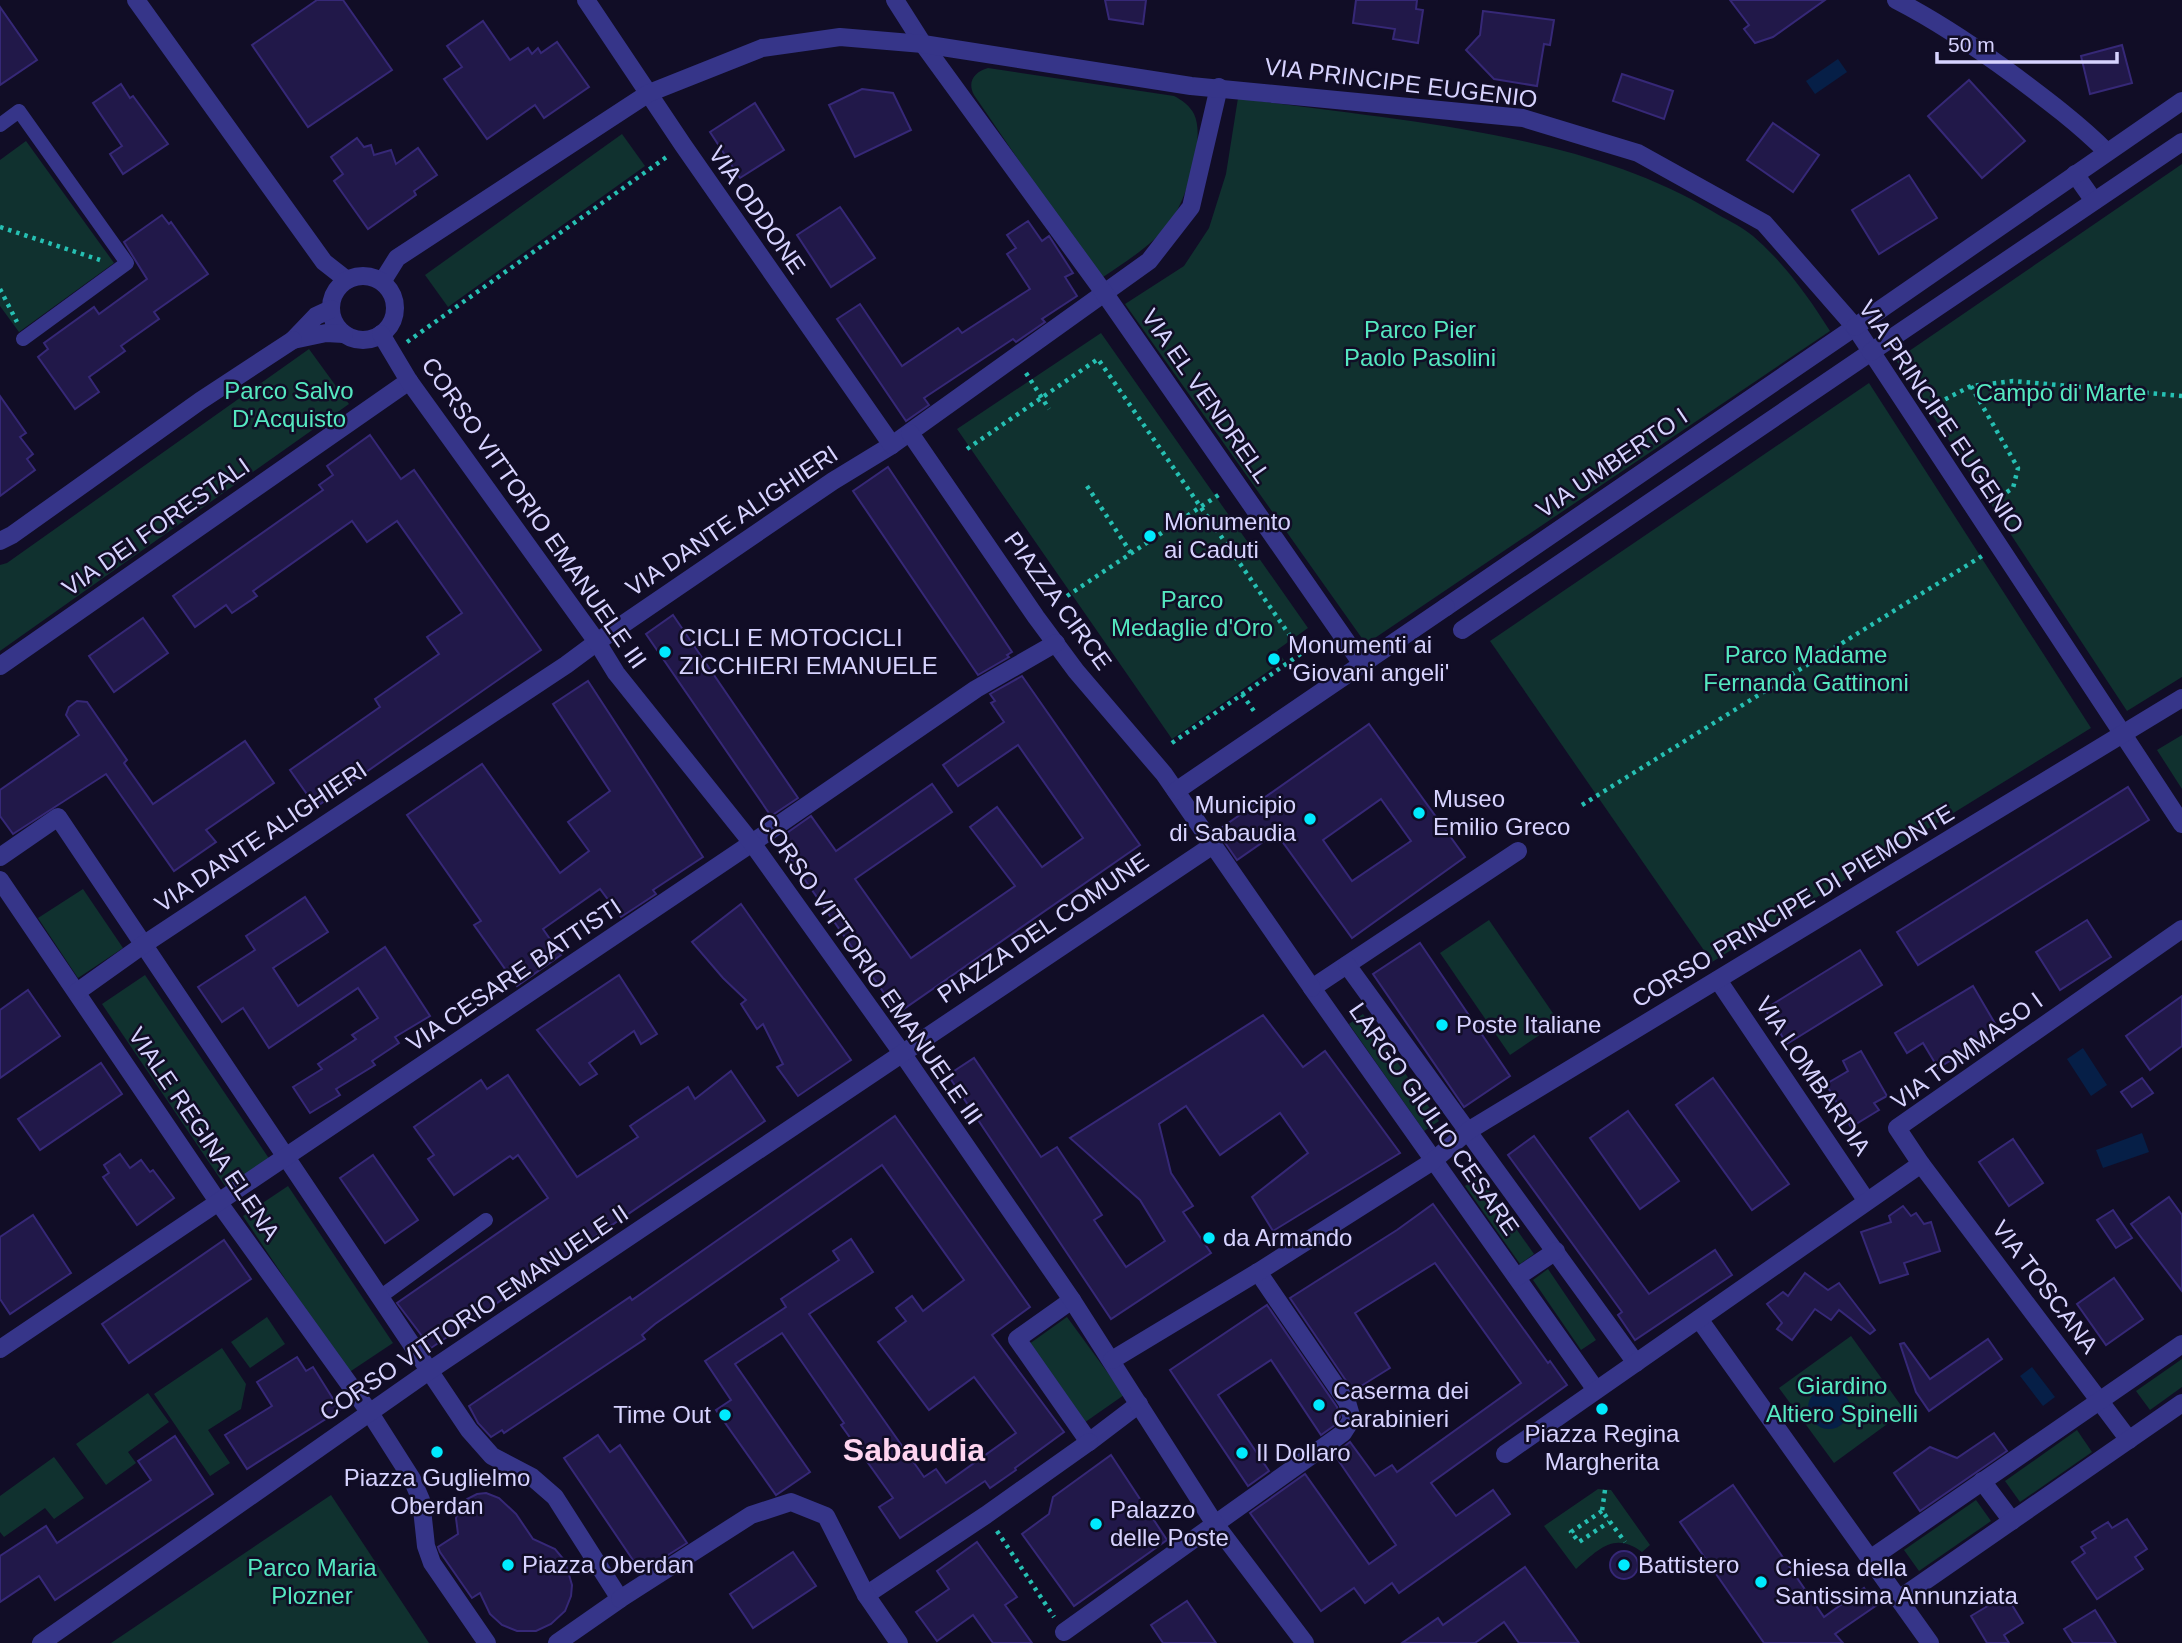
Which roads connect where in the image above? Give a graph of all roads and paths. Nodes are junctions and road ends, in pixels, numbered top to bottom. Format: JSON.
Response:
{"nodes":[{"id":1,"x":136,"y":0,"type":"edge"},
{"id":2,"x":586,"y":0,"type":"edge"},
{"id":3,"x":895,"y":0,"type":"edge"},
{"id":4,"x":1896,"y":0,"type":"edge"},
{"id":5,"x":923,"y":44,"type":"junction"},
{"id":6,"x":1219,"y":87,"type":"junction"},
{"id":7,"x":649,"y":93,"type":"junction"},
{"id":8,"x":2182,"y":101,"type":"edge"},
{"id":9,"x":0,"y":125,"type":"edge"},
{"id":10,"x":2182,"y":142,"type":"edge"},
{"id":11,"x":683,"y":145,"type":"junction"},
{"id":12,"x":2107,"y":152,"type":"junction"},
{"id":13,"x":2075,"y":174,"type":"junction"},
{"id":14,"x":2094,"y":201,"type":"junction"},
{"id":15,"x":0,"y":227,"type":"edge"},
{"id":16,"x":121,"y":267,"type":"junction"},
{"id":17,"x":347,"y":280,"type":"junction"},
{"id":18,"x":382,"y":282,"type":"junction"},
{"id":19,"x":0,"y":289,"type":"edge"},
{"id":20,"x":1105,"y":294,"type":"junction"},
{"id":21,"x":331,"y":309,"type":"junction"},
{"id":22,"x":1855,"y":327,"type":"junction"},
{"id":23,"x":344,"y":334,"type":"junction"},
{"id":24,"x":382,"y":334,"type":"junction"},
{"id":25,"x":23,"y":339,"type":"joint"},
{"id":26,"x":293,"y":340,"type":"junction"},
{"id":27,"x":1871,"y":352,"type":"junction"},
{"id":28,"x":393,"y":353,"type":"junction"},
{"id":29,"x":1026,"y":373,"type":"dead end"},
{"id":30,"x":410,"y":380,"type":"junction"},
{"id":31,"x":1971,"y":386,"type":"junction"},
{"id":32,"x":2182,"y":396,"type":"edge"},
{"id":33,"x":1042,"y":398,"type":"junction"},
{"id":34,"x":1049,"y":409,"type":"dead end"},
{"id":35,"x":1912,"y":416,"type":"junction"},
{"id":36,"x":910,"y":433,"type":"junction"},
{"id":37,"x":892,"y":445,"type":"junction"},
{"id":38,"x":967,"y":449,"type":"dead end"},
{"id":39,"x":1087,"y":486,"type":"dead end"},
{"id":40,"x":1220,"y":494,"type":"dead end"},
{"id":41,"x":1201,"y":507,"type":"junction"},
{"id":42,"x":1976,"y":513,"type":"junction"},
{"id":43,"x":0,"y":541,"type":"edge"},
{"id":44,"x":1998,"y":546,"type":"junction"},
{"id":45,"x":1131,"y":553,"type":"junction"},
{"id":46,"x":1067,"y":596,"type":"dead end"},
{"id":47,"x":1462,"y":630,"type":"dead end"},
{"id":48,"x":597,"y":642,"type":"junction"},
{"id":49,"x":1056,"y":643,"type":"junction"},
{"id":50,"x":1362,"y":664,"type":"junction"},
{"id":51,"x":0,"y":666,"type":"edge"},
{"id":52,"x":1242,"y":694,"type":"junction"},
{"id":53,"x":2182,"y":698,"type":"edge"},
{"id":54,"x":1261,"y":720,"type":"dead end"},
{"id":55,"x":2123,"y":734,"type":"junction"},
{"id":56,"x":1169,"y":745,"type":"dead end"},
{"id":57,"x":1176,"y":791,"type":"junction"},
{"id":58,"x":1582,"y":805,"type":"dead end"},
{"id":59,"x":2182,"y":824,"type":"edge"},
{"id":60,"x":752,"y":844,"type":"junction"},
{"id":61,"x":1213,"y":845,"type":"junction"},
{"id":62,"x":1518,"y":851,"type":"dead end"},
{"id":63,"x":0,"y":856,"type":"edge"},
{"id":64,"x":0,"y":880,"type":"edge"},
{"id":65,"x":2182,"y":929,"type":"edge"},
{"id":66,"x":143,"y":945,"type":"junction"},
{"id":67,"x":1347,"y":965,"type":"junction"},
{"id":68,"x":1718,"y":980,"type":"junction"},
{"id":69,"x":1312,"y":988,"type":"junction"},
{"id":70,"x":77,"y":992,"type":"junction"},
{"id":71,"x":902,"y":1053,"type":"junction"},
{"id":72,"x":1468,"y":1131,"type":"junction"},
{"id":73,"x":286,"y":1158,"type":"junction"},
{"id":74,"x":1433,"y":1161,"type":"junction"},
{"id":75,"x":1921,"y":1164,"type":"junction"},
{"id":76,"x":1866,"y":1200,"type":"junction"},
{"id":77,"x":219,"y":1203,"type":"junction"},
{"id":78,"x":486,"y":1220,"type":"dead end"},
{"id":79,"x":1556,"y":1251,"type":"junction"},
{"id":80,"x":1258,"y":1272,"type":"junction"},
{"id":81,"x":1517,"y":1278,"type":"junction"},
{"id":82,"x":380,"y":1297,"type":"junction"},
{"id":83,"x":1072,"y":1300,"type":"junction"},
{"id":84,"x":1699,"y":1319,"type":"junction"},
{"id":85,"x":2182,"y":1344,"type":"edge"},
{"id":86,"x":1,"y":1346,"type":"edge"},
{"id":87,"x":1112,"y":1360,"type":"junction"},
{"id":88,"x":1636,"y":1363,"type":"junction"},
{"id":89,"x":429,"y":1371,"type":"junction"},
{"id":90,"x":1596,"y":1390,"type":"junction"},
{"id":91,"x":2099,"y":1401,"type":"junction"},
{"id":92,"x":2182,"y":1403,"type":"edge"},
{"id":93,"x":1139,"y":1404,"type":"junction"},
{"id":94,"x":370,"y":1413,"type":"junction"},
{"id":95,"x":2129,"y":1440,"type":"junction"},
{"id":96,"x":1089,"y":1441,"type":"junction"},
{"id":97,"x":1505,"y":1454,"type":"dead end"},
{"id":98,"x":1982,"y":1481,"type":"junction"},
{"id":99,"x":1605,"y":1490,"type":"dead end"},
{"id":100,"x":1602,"y":1511,"type":"junction"},
{"id":101,"x":986,"y":1515,"type":"junction"},
{"id":102,"x":2012,"y":1521,"type":"junction"},
{"id":103,"x":1609,"y":1522,"type":"junction"},
{"id":104,"x":1215,"y":1524,"type":"junction"},
{"id":105,"x":1625,"y":1542,"type":"dead end"},
{"id":106,"x":1870,"y":1559,"type":"junction"},
{"id":107,"x":866,"y":1595,"type":"junction"},
{"id":108,"x":620,"y":1599,"type":"junction"},
{"id":109,"x":1899,"y":1599,"type":"junction"},
{"id":110,"x":1064,"y":1632,"type":"joint"},
{"id":111,"x":560,"y":1642,"type":"edge"},
{"id":112,"x":41,"y":1643,"type":"edge"},
{"id":113,"x":487,"y":1643,"type":"edge"},
{"id":114,"x":899,"y":1643,"type":"edge"},
{"id":115,"x":1305,"y":1643,"type":"edge"},
{"id":116,"x":1930,"y":1643,"type":"edge"}],
"edges":[{"from":1,"to":17,"type":"street"},
{"from":2,"to":7,"type":"street","name":"VIA ODDONE"},
{"from":3,"to":5,"type":"street","name":"VIA EL VENDRELL"},
{"from":4,"to":12,"type":"street"},
{"from":5,"to":6,"type":"street","name":"VIA PRINCIPE EUGENIO"},
{"from":5,"to":7,"type":"street","name":"VIA PRINCIPE EUGENIO"},
{"from":5,"to":20,"type":"street","name":"VIA EL VENDRELL"},
{"from":6,"to":20,"type":"street","name":"VIA DANTE ALIGHIERI"},
{"from":6,"to":22,"type":"street","name":"VIA PRINCIPE EUGENIO"},
{"from":7,"to":11,"type":"street","name":"VIA ODDONE"},
{"from":7,"to":18,"type":"street","name":"VIA PRINCIPE EUGENIO"},
{"from":8,"to":12,"type":"street","name":"VIA UMBERTO I"},
{"from":9,"to":16,"type":"lane"},
{"from":10,"to":14,"type":"street"},
{"from":11,"to":28,"type":"path"},
{"from":11,"to":37,"type":"street","name":"VIA ODDONE"},
{"from":12,"to":13,"type":"street","name":"VIA UMBERTO I"},
{"from":13,"to":14,"type":"street"},
{"from":13,"to":22,"type":"street","name":"VIA UMBERTO I"},
{"from":14,"to":27,"type":"street"},
{"from":15,"to":16,"type":"path"},
{"from":16,"to":25,"type":"lane"},
{"from":17,"to":18,"type":"street"},
{"from":17,"to":21,"type":"street"},
{"from":18,"to":24,"type":"street"},
{"from":19,"to":25,"type":"path"},
{"from":20,"to":36,"type":"street","name":"VIA DANTE ALIGHIERI"},
{"from":20,"to":50,"type":"street","name":"VIA EL VENDRELL"},
{"from":21,"to":23,"type":"street"},
{"from":21,"to":26,"type":"street"},
{"from":22,"to":27,"type":"street","name":"VIA PRINCIPE EUGENIO"},
{"from":22,"to":50,"type":"street","name":"VIA UMBERTO I"},
{"from":23,"to":24,"type":"street"},
{"from":23,"to":26,"type":"street"},
{"from":24,"to":28,"type":"street","name":"CORSO VITTORIO EMANUELE III"},
{"from":26,"to":43,"type":"street"},
{"from":27,"to":35,"type":"street","name":"VIA PRINCIPE EUGENIO"},
{"from":27,"to":47,"type":"street"},
{"from":28,"to":30,"type":"street","name":"CORSO VITTORIO EMANUELE III"},
{"from":29,"to":33,"type":"path"},
{"from":30,"to":48,"type":"street","name":"CORSO VITTORIO EMANUELE III"},
{"from":30,"to":51,"type":"street","name":"VIA DEI FORESTALI"},
{"from":31,"to":32,"type":"path"},
{"from":31,"to":35,"type":"path"},
{"from":31,"to":42,"type":"path"},
{"from":33,"to":34,"type":"path"},
{"from":33,"to":38,"type":"path"},
{"from":33,"to":41,"type":"path"},
{"from":35,"to":42,"type":"street","name":"VIA PRINCIPE EUGENIO"},
{"from":36,"to":37,"type":"street","name":"VIA DANTE ALIGHIERI"},
{"from":36,"to":49,"type":"street","name":"PIAZZA CIRCE"},
{"from":37,"to":48,"type":"street","name":"VIA DANTE ALIGHIERI"},
{"from":39,"to":45,"type":"path"},
{"from":40,"to":41,"type":"path"},
{"from":41,"to":45,"type":"path"},
{"from":41,"to":52,"type":"path"},
{"from":42,"to":44,"type":"street","name":"VIA PRINCIPE EUGENIO"},
{"from":44,"to":55,"type":"street","name":"VIA PRINCIPE EUGENIO"},
{"from":44,"to":58,"type":"path"},
{"from":45,"to":46,"type":"path"},
{"from":48,"to":60,"type":"street","name":"CORSO VITTORIO EMANUELE III"},
{"from":48,"to":66,"type":"street","name":"VIA DANTE ALIGHIERI"},
{"from":49,"to":57,"type":"street","name":"PIAZZA CIRCE"},
{"from":49,"to":60,"type":"street","name":"VIA CESARE BATTISTI"},
{"from":50,"to":57,"type":"street","name":"VIA UMBERTO I"},
{"from":52,"to":54,"type":"path"},
{"from":52,"to":56,"type":"path"},
{"from":53,"to":55,"type":"street","name":"CORSO PRINCIPE DI PIEMONTE"},
{"from":55,"to":59,"type":"street","name":"VIA PRINCIPE EUGENIO"},
{"from":55,"to":68,"type":"street","name":"CORSO PRINCIPE DI PIEMONTE"},
{"from":57,"to":61,"type":"street"},
{"from":60,"to":71,"type":"street","name":"CORSO VITTORIO EMANUELE III"},
{"from":60,"to":73,"type":"street","name":"VIA CESARE BATTISTI"},
{"from":61,"to":69,"type":"street"},
{"from":61,"to":71,"type":"street","name":"PIAZZA DEL COMUNE"},
{"from":62,"to":67,"type":"street"},
{"from":63,"to":66,"type":"street"},
{"from":64,"to":70,"type":"street","name":"VIALE REGINA ELENA"},
{"from":65,"to":75,"type":"street","name":"VIA TOMMASO I"},
{"from":66,"to":70,"type":"street","name":"VIA DANTE ALIGHIERI"},
{"from":66,"to":73,"type":"street"},
{"from":67,"to":69,"type":"street"},
{"from":67,"to":72,"type":"street","name":"LARGO GIULIO CESARE"},
{"from":68,"to":72,"type":"street","name":"CORSO PRINCIPE DI PIEMONTE"},
{"from":68,"to":76,"type":"street","name":"VIA LOMBARDIA"},
{"from":69,"to":74,"type":"street","name":"LARGO GIULIO CESARE"},
{"from":70,"to":77,"type":"street","name":"VIALE REGINA ELENA"},
{"from":71,"to":83,"type":"street","name":"CORSO VITTORIO EMANUELE III"},
{"from":71,"to":89,"type":"street","name":"CORSO VITTORIO EMANUELE II"},
{"from":72,"to":74,"type":"street","name":"CORSO PRINCIPE DI PIEMONTE"},
{"from":72,"to":79,"type":"street","name":"LARGO GIULIO CESARE"},
{"from":73,"to":77,"type":"street","name":"VIA CESARE BATTISTI"},
{"from":73,"to":82,"type":"street"},
{"from":74,"to":80,"type":"street","name":"CORSO PRINCIPE DI PIEMONTE"},
{"from":74,"to":81,"type":"street","name":"LARGO GIULIO CESARE"},
{"from":75,"to":76,"type":"street"},
{"from":75,"to":91,"type":"street","name":"VIA TOSCANA"},
{"from":76,"to":84,"type":"street"},
{"from":77,"to":86,"type":"street","name":"VIA CESARE BATTISTI"},
{"from":77,"to":94,"type":"street","name":"VIALE REGINA ELENA"},
{"from":78,"to":82,"type":"lane"},
{"from":79,"to":81,"type":"street"},
{"from":79,"to":88,"type":"street","name":"LARGO GIULIO CESARE"},
{"from":80,"to":87,"type":"street","name":"CORSO PRINCIPE DI PIEMONTE"},
{"from":80,"to":104,"type":"street"},
{"from":81,"to":90,"type":"street","name":"LARGO GIULIO CESARE"},
{"from":82,"to":89,"type":"street"},
{"from":83,"to":87,"type":"street","name":"CORSO VITTORIO EMANUELE III"},
{"from":83,"to":96,"type":"street"},
{"from":84,"to":88,"type":"street"},
{"from":84,"to":106,"type":"street"},
{"from":85,"to":91,"type":"street"},
{"from":87,"to":93,"type":"street","name":"CORSO VITTORIO EMANUELE III"},
{"from":88,"to":90,"type":"street"},
{"from":89,"to":94,"type":"street","name":"CORSO VITTORIO EMANUELE II"},
{"from":89,"to":108,"type":"street"},
{"from":90,"to":97,"type":"street"},
{"from":91,"to":95,"type":"street","name":"VIA TOSCANA"},
{"from":91,"to":98,"type":"street"},
{"from":92,"to":95,"type":"street"},
{"from":93,"to":96,"type":"street"},
{"from":93,"to":104,"type":"street","name":"CORSO VITTORIO EMANUELE III"},
{"from":94,"to":112,"type":"street","name":"CORSO VITTORIO EMANUELE II"},
{"from":94,"to":113,"type":"street"},
{"from":95,"to":102,"type":"street"},
{"from":96,"to":101,"type":"street"},
{"from":98,"to":102,"type":"street"},
{"from":98,"to":106,"type":"street"},
{"from":99,"to":100,"type":"path"},
{"from":100,"to":103,"type":"path"},
{"from":100,"to":103,"type":"path"},
{"from":101,"to":107,"type":"street"},
{"from":101,"to":110,"type":"path"},
{"from":102,"to":109,"type":"street"},
{"from":103,"to":105,"type":"path"},
{"from":104,"to":110,"type":"street"},
{"from":104,"to":115,"type":"street","name":"CORSO VITTORIO EMANUELE III"},
{"from":106,"to":109,"type":"street"},
{"from":107,"to":108,"type":"street"},
{"from":107,"to":114,"type":"street"},
{"from":108,"to":111,"type":"street"},
{"from":109,"to":116,"type":"street"}]}
